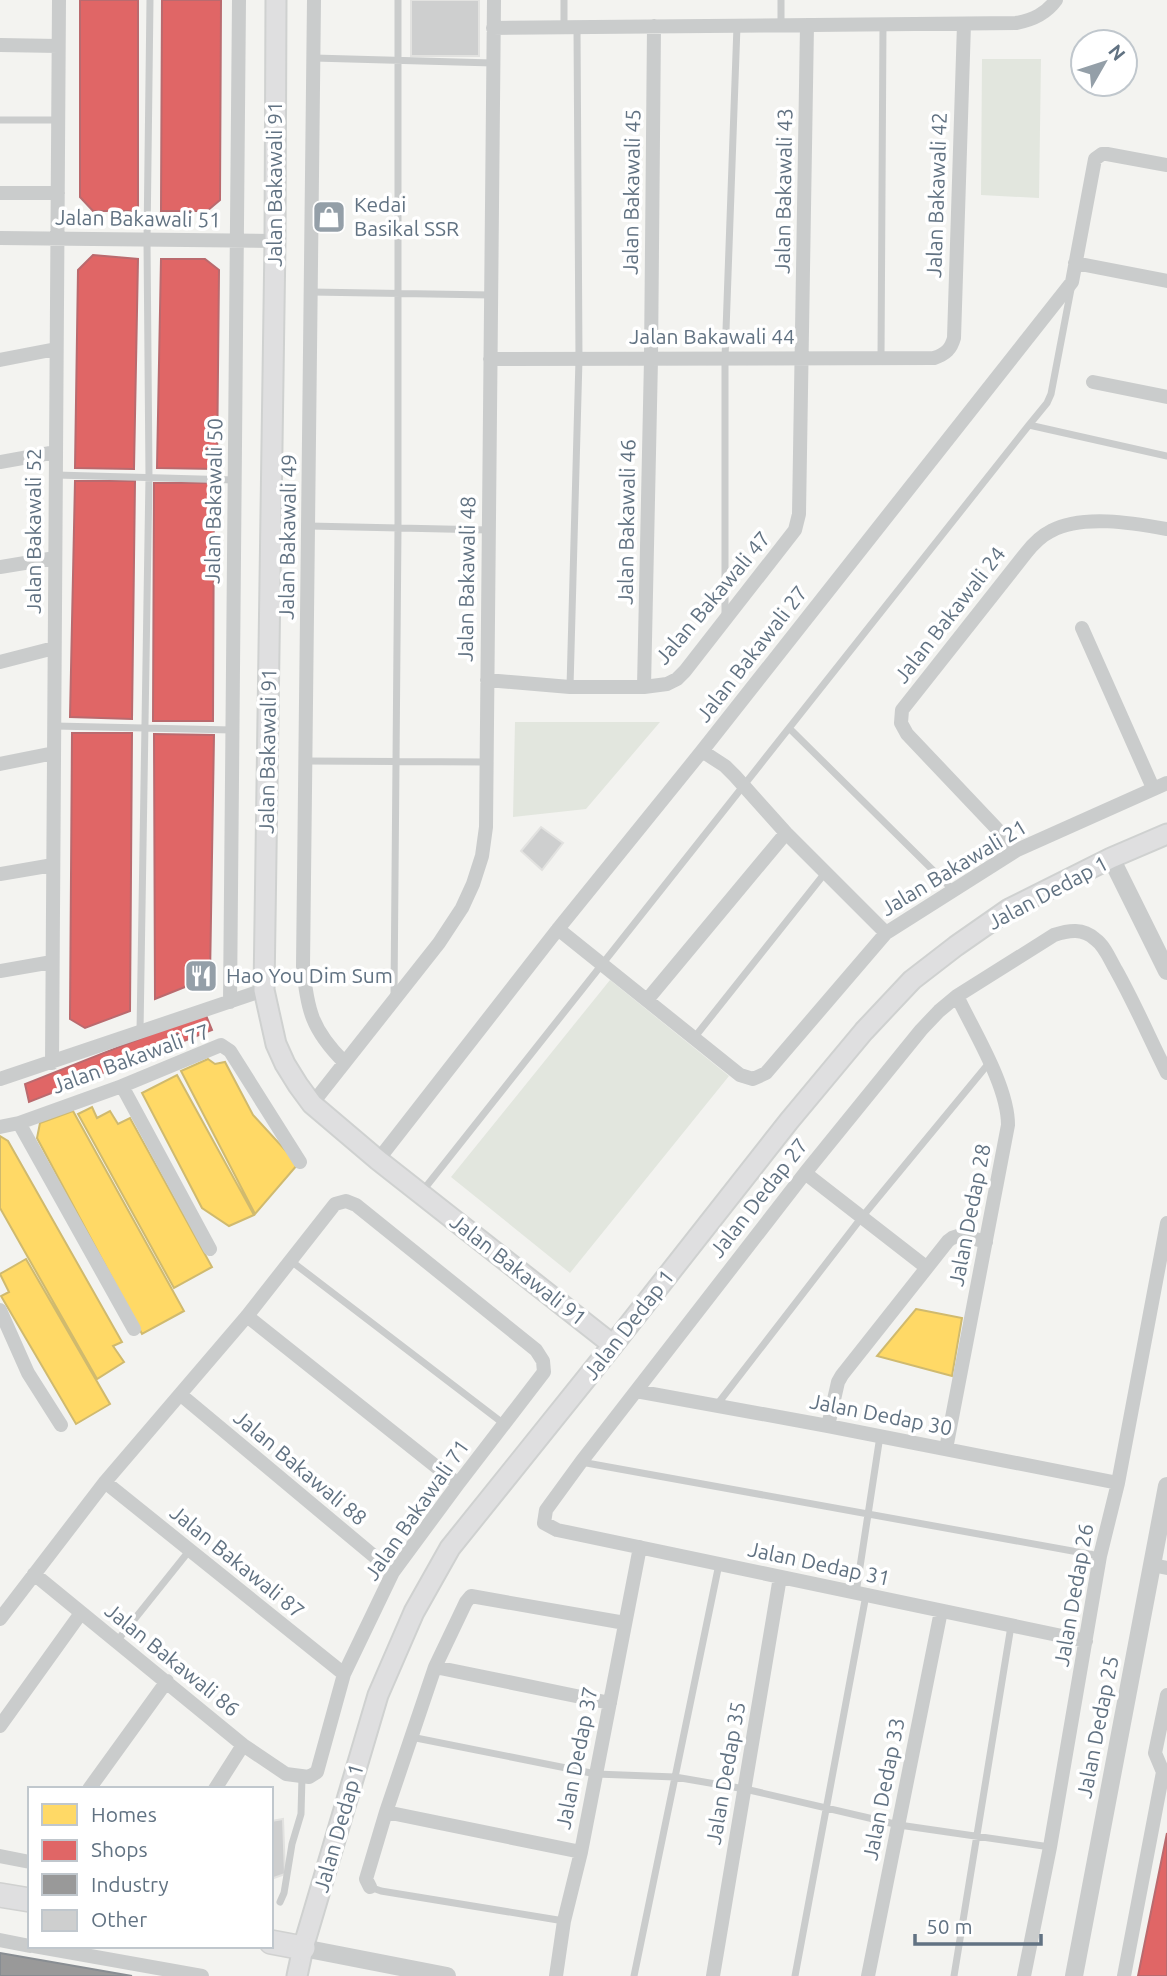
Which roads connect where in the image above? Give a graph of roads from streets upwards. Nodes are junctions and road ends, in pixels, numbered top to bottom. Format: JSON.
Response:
{"nodes":[{"id":1,"x":59,"y":0,"type":"edge"},
{"id":2,"x":239,"y":0,"type":"edge"},
{"id":3,"x":276,"y":0,"type":"edge"},
{"id":4,"x":314,"y":0,"type":"edge"},
{"id":5,"x":494,"y":0,"type":"edge"},
{"id":6,"x":1056,"y":0,"type":"edge"},
{"id":7,"x":964,"y":24,"type":"junction"},
{"id":8,"x":807,"y":25,"type":"junction"},
{"id":9,"x":654,"y":26,"type":"junction"},
{"id":10,"x":493,"y":28,"type":"junction"},
{"id":11,"x":0,"y":45,"type":"edge"},
{"id":12,"x":58,"y":46,"type":"junction"},
{"id":13,"x":1167,"y":165,"type":"edge"},
{"id":14,"x":0,"y":193,"type":"edge"},
{"id":15,"x":58,"y":193,"type":"junction"},
{"id":16,"x":0,"y":239,"type":"edge"},
{"id":17,"x":57,"y":239,"type":"junction"},
{"id":18,"x":238,"y":241,"type":"junction"},
{"id":19,"x":275,"y":241,"type":"junction"},
{"id":20,"x":1075,"y":263,"type":"junction"},
{"id":21,"x":1167,"y":281,"type":"edge"},
{"id":22,"x":57,"y":349,"type":"junction"},
{"id":23,"x":802,"y":358,"type":"junction"},
{"id":24,"x":934,"y":358,"type":"joint"},
{"id":25,"x":490,"y":359,"type":"junction"},
{"id":26,"x":651,"y":359,"type":"junction"},
{"id":27,"x":0,"y":360,"type":"edge"},
{"id":28,"x":1093,"y":382,"type":"dead end"},
{"id":29,"x":1167,"y":397,"type":"edge"},
{"id":30,"x":56,"y":452,"type":"junction"},
{"id":31,"x":0,"y":462,"type":"edge"},
{"id":32,"x":1167,"y":529,"type":"edge"},
{"id":33,"x":55,"y":558,"type":"junction"},
{"id":34,"x":0,"y":567,"type":"edge"},
{"id":35,"x":1082,"y":628,"type":"dead end"},
{"id":36,"x":54,"y":648,"type":"junction"},
{"id":37,"x":0,"y":662,"type":"edge"},
{"id":38,"x":487,"y":680,"type":"junction"},
{"id":39,"x":645,"y":687,"type":"junction"},
{"id":40,"x":702,"y":751,"type":"junction"},
{"id":41,"x":54,"y":752,"type":"junction"},
{"id":42,"x":0,"y":764,"type":"edge"},
{"id":43,"x":1160,"y":785,"type":"edge"},
{"id":44,"x":786,"y":833,"type":"junction"},
{"id":45,"x":1167,"y":834,"type":"edge"},
{"id":46,"x":1017,"y":850,"type":"junction"},
{"id":47,"x":1111,"y":858,"type":"junction"},
{"id":48,"x":53,"y":865,"type":"junction"},
{"id":49,"x":0,"y":874,"type":"edge"},
{"id":50,"x":558,"y":929,"type":"junction"},
{"id":51,"x":886,"y":933,"type":"junction"},
{"id":52,"x":52,"y":961,"type":"junction"},
{"id":53,"x":0,"y":971,"type":"edge"},
{"id":54,"x":1167,"y":971,"type":"edge"},
{"id":55,"x":264,"y":990,"type":"junction"},
{"id":56,"x":957,"y":996,"type":"junction"},
{"id":57,"x":647,"y":1000,"type":"junction"},
{"id":58,"x":230,"y":1002,"type":"junction"},
{"id":59,"x":344,"y":1062,"type":"junction"},
{"id":60,"x":52,"y":1063,"type":"junction"},
{"id":61,"x":1167,"y":1073,"type":"edge"},
{"id":62,"x":0,"y":1079,"type":"edge"},
{"id":63,"x":122,"y":1086,"type":"junction"},
{"id":64,"x":312,"y":1104,"type":"junction"},
{"id":65,"x":19,"y":1123,"type":"junction"},
{"id":66,"x":0,"y":1127,"type":"edge"},
{"id":67,"x":378,"y":1160,"type":"junction"},
{"id":68,"x":300,"y":1162,"type":"dead end"},
{"id":69,"x":805,"y":1172,"type":"junction"},
{"id":70,"x":1167,"y":1223,"type":"edge"},
{"id":71,"x":986,"y":1242,"type":"junction"},
{"id":72,"x":211,"y":1249,"type":"dead end"},
{"id":73,"x":926,"y":1267,"type":"junction"},
{"id":74,"x":0,"y":1310,"type":"edge"},
{"id":75,"x":247,"y":1317,"type":"junction"},
{"id":76,"x":134,"y":1329,"type":"dead end"},
{"id":77,"x":613,"y":1345,"type":"junction"},
{"id":78,"x":636,"y":1391,"type":"junction"},
{"id":79,"x":181,"y":1395,"type":"junction"},
{"id":80,"x":61,"y":1425,"type":"dead end"},
{"id":81,"x":828,"y":1426,"type":"junction"},
{"id":82,"x":946,"y":1449,"type":"junction"},
{"id":83,"x":105,"y":1482,"type":"junction"},
{"id":84,"x":1118,"y":1483,"type":"junction"},
{"id":85,"x":458,"y":1484,"type":"junction"},
{"id":86,"x":1167,"y":1486,"type":"edge"},
{"id":87,"x":544,"y":1523,"type":"joint"},
{"id":88,"x":640,"y":1547,"type":"junction"},
{"id":89,"x":1159,"y":1566,"type":"edge"},
{"id":90,"x":393,"y":1573,"type":"junction"},
{"id":91,"x":34,"y":1574,"type":"junction"},
{"id":92,"x":780,"y":1577,"type":"junction"},
{"id":93,"x":941,"y":1611,"type":"junction"},
{"id":94,"x":81,"y":1613,"type":"junction"},
{"id":95,"x":0,"y":1619,"type":"edge"},
{"id":96,"x":625,"y":1623,"type":"junction"},
{"id":97,"x":1086,"y":1641,"type":"junction"},
{"id":98,"x":435,"y":1667,"type":"junction"},
{"id":99,"x":344,"y":1674,"type":"junction"},
{"id":100,"x":167,"y":1681,"type":"junction"},
{"id":101,"x":1167,"y":1695,"type":"edge"},
{"id":102,"x":610,"y":1703,"type":"junction"},
{"id":103,"x":0,"y":1726,"type":"edge"},
{"id":104,"x":243,"y":1745,"type":"junction"},
{"id":105,"x":1165,"y":1772,"type":"edge"},
{"id":106,"x":286,"y":1774,"type":"joint"},
{"id":107,"x":90,"y":1787,"type":"edge"},
{"id":108,"x":216,"y":1787,"type":"edge"},
{"id":109,"x":386,"y":1812,"type":"junction"},
{"id":110,"x":580,"y":1852,"type":"junction"},
{"id":111,"x":0,"y":1856,"type":"edge"},
{"id":112,"x":28,"y":1862,"type":"edge"},
{"id":113,"x":369,"y":1887,"type":"road end"},
{"id":114,"x":0,"y":1895,"type":"edge"},
{"id":115,"x":28,"y":1900,"type":"edge"},
{"id":116,"x":0,"y":1940,"type":"edge"},
{"id":117,"x":273,"y":1942,"type":"edge"},
{"id":118,"x":28,"y":1945,"type":"edge"},
{"id":119,"x":43,"y":1948,"type":"edge"},
{"id":120,"x":303,"y":1948,"type":"junction"},
{"id":121,"x":202,"y":1976,"type":"edge"},
{"id":122,"x":297,"y":1976,"type":"edge"},
{"id":123,"x":447,"y":1976,"type":"edge"},
{"id":124,"x":556,"y":1976,"type":"edge"},
{"id":125,"x":713,"y":1976,"type":"edge"},
{"id":126,"x":869,"y":1976,"type":"edge"},
{"id":127,"x":1024,"y":1976,"type":"edge"},
{"id":128,"x":1074,"y":1976,"type":"edge"},
{"id":129,"x":1124,"y":1976,"type":"edge"}],
"edges":[{"from":1,"to":12,"type":"street","name":"Jalan Bakawali 52"},
{"from":2,"to":18,"type":"street","name":"Jalan Bakawali 50"},
{"from":3,"to":19,"type":"main road","name":"Jalan Bakawali 91"},
{"from":4,"to":59,"type":"street","name":"Jalan Bakawali 49"},
{"from":5,"to":10,"type":"street","name":"Jalan Bakawali 48"},
{"from":6,"to":7,"type":"street"},
{"from":7,"to":8,"type":"street"},
{"from":7,"to":24,"type":"street","name":"Jalan Bakawali 42"},
{"from":8,"to":9,"type":"street"},
{"from":8,"to":23,"type":"street","name":"Jalan Bakawali 43"},
{"from":9,"to":10,"type":"street"},
{"from":9,"to":26,"type":"street","name":"Jalan Bakawali 45"},
{"from":10,"to":25,"type":"street","name":"Jalan Bakawali 48"},
{"from":11,"to":12,"type":"street"},
{"from":12,"to":15,"type":"street","name":"Jalan Bakawali 52"},
{"from":13,"to":20,"type":"street","name":"Jalan Bakawali 27"},
{"from":14,"to":15,"type":"street"},
{"from":15,"to":17,"type":"street","name":"Jalan Bakawali 52"},
{"from":16,"to":17,"type":"street","name":"Jalan Bakawali 51"},
{"from":17,"to":18,"type":"street","name":"Jalan Bakawali 51"},
{"from":17,"to":22,"type":"street","name":"Jalan Bakawali 52"},
{"from":18,"to":19,"type":"street","name":"Jalan Bakawali 51"},
{"from":18,"to":58,"type":"street","name":"Jalan Bakawali 50"},
{"from":19,"to":55,"type":"main road","name":"Jalan Bakawali 91"},
{"from":20,"to":21,"type":"street"},
{"from":20,"to":40,"type":"street","name":"Jalan Bakawali 27"},
{"from":22,"to":27,"type":"street"},
{"from":22,"to":30,"type":"street","name":"Jalan Bakawali 52"},
{"from":23,"to":24,"type":"street","name":"Jalan Bakawali 44"},
{"from":23,"to":26,"type":"street","name":"Jalan Bakawali 44"},
{"from":23,"to":39,"type":"street","name":"Jalan Bakawali 47"},
{"from":25,"to":26,"type":"street","name":"Jalan Bakawali 44"},
{"from":25,"to":38,"type":"street","name":"Jalan Bakawali 48"},
{"from":26,"to":39,"type":"street","name":"Jalan Bakawali 46"},
{"from":28,"to":29,"type":"street"},
{"from":30,"to":31,"type":"street"},
{"from":30,"to":33,"type":"street","name":"Jalan Bakawali 52"},
{"from":32,"to":46,"type":"street","name":"Jalan Bakawali 24"},
{"from":33,"to":34,"type":"street"},
{"from":33,"to":36,"type":"street","name":"Jalan Bakawali 52"},
{"from":35,"to":43,"type":"street"},
{"from":36,"to":37,"type":"street"},
{"from":36,"to":41,"type":"street","name":"Jalan Bakawali 52"},
{"from":38,"to":39,"type":"street","name":"Jalan Bakawali 47"},
{"from":38,"to":59,"type":"street","name":"Jalan Bakawali 48"},
{"from":40,"to":44,"type":"street"},
{"from":40,"to":50,"type":"street","name":"Jalan Bakawali 27"},
{"from":41,"to":42,"type":"street"},
{"from":41,"to":48,"type":"street","name":"Jalan Bakawali 52"},
{"from":43,"to":46,"type":"street","name":"Jalan Bakawali 21"},
{"from":44,"to":51,"type":"street"},
{"from":44,"to":57,"type":"street"},
{"from":45,"to":47,"type":"main road","name":"Jalan Dedap 1"},
{"from":46,"to":51,"type":"street","name":"Jalan Bakawali 21"},
{"from":47,"to":54,"type":"street"},
{"from":47,"to":77,"type":"main road","name":"Jalan Dedap 1"},
{"from":48,"to":49,"type":"street"},
{"from":48,"to":52,"type":"street","name":"Jalan Bakawali 52"},
{"from":50,"to":57,"type":"street"},
{"from":50,"to":67,"type":"street","name":"Jalan Bakawali 27"},
{"from":51,"to":57,"type":"street","name":"Jalan Bakawali 21"},
{"from":52,"to":53,"type":"street"},
{"from":52,"to":60,"type":"street","name":"Jalan Bakawali 52"},
{"from":55,"to":58,"type":"street"},
{"from":55,"to":64,"type":"main road","name":"Jalan Bakawali 91"},
{"from":56,"to":61,"type":"street","name":"Jalan Dedap 27"},
{"from":56,"to":69,"type":"street","name":"Jalan Dedap 27"},
{"from":56,"to":71,"type":"street","name":"Jalan Dedap 28"},
{"from":58,"to":60,"type":"street"},
{"from":59,"to":64,"type":"street","name":"Jalan Bakawali 48"},
{"from":60,"to":62,"type":"street"},
{"from":63,"to":65,"type":"street","name":"Jalan Bakawali 77"},
{"from":63,"to":68,"type":"street","name":"Jalan Bakawali 77"},
{"from":63,"to":72,"type":"street"},
{"from":64,"to":67,"type":"main road","name":"Jalan Bakawali 91"},
{"from":65,"to":66,"type":"street","name":"Jalan Bakawali 77"},
{"from":65,"to":76,"type":"street"},
{"from":67,"to":77,"type":"main road","name":"Jalan Bakawali 91"},
{"from":69,"to":73,"type":"street"},
{"from":69,"to":78,"type":"street","name":"Jalan Dedap 27"},
{"from":70,"to":84,"type":"street","name":"Jalan Dedap 26"},
{"from":71,"to":73,"type":"street"},
{"from":71,"to":82,"type":"street","name":"Jalan Dedap 28"},
{"from":73,"to":81,"type":"street"},
{"from":74,"to":80,"type":"street"},
{"from":75,"to":79,"type":"street"},
{"from":75,"to":85,"type":"street"},
{"from":75,"to":85,"type":"street","name":"Jalan Bakawali 71"},
{"from":77,"to":120,"type":"main road","name":"Jalan Dedap 1"},
{"from":78,"to":81,"type":"street","name":"Jalan Dedap 30"},
{"from":78,"to":87,"type":"street","name":"Jalan Dedap 27"},
{"from":79,"to":83,"type":"street"},
{"from":79,"to":90,"type":"street","name":"Jalan Bakawali 88"},
{"from":81,"to":82,"type":"street","name":"Jalan Dedap 30"},
{"from":82,"to":84,"type":"street","name":"Jalan Dedap 30"},
{"from":83,"to":91,"type":"street"},
{"from":83,"to":99,"type":"street","name":"Jalan Bakawali 87"},
{"from":84,"to":97,"type":"street","name":"Jalan Dedap 26"},
{"from":85,"to":90,"type":"street","name":"Jalan Bakawali 71"},
{"from":86,"to":89,"type":"street","name":"Jalan Dedap 25"},
{"from":87,"to":88,"type":"street","name":"Jalan Dedap 31"},
{"from":88,"to":92,"type":"street","name":"Jalan Dedap 31"},
{"from":88,"to":96,"type":"street","name":"Jalan Dedap 37"},
{"from":89,"to":128,"type":"street","name":"Jalan Dedap 25"},
{"from":90,"to":99,"type":"street","name":"Jalan Bakawali 71"},
{"from":91,"to":94,"type":"street","name":"Jalan Bakawali 86"},
{"from":91,"to":95,"type":"street"},
{"from":92,"to":93,"type":"street","name":"Jalan Dedap 31"},
{"from":92,"to":125,"type":"street","name":"Jalan Dedap 35"},
{"from":93,"to":97,"type":"street","name":"Jalan Dedap 31"},
{"from":93,"to":126,"type":"street","name":"Jalan Dedap 33"},
{"from":94,"to":100,"type":"street","name":"Jalan Bakawali 86"},
{"from":94,"to":103,"type":"street"},
{"from":96,"to":98,"type":"street"},
{"from":96,"to":102,"type":"street","name":"Jalan Dedap 37"},
{"from":97,"to":127,"type":"street","name":"Jalan Dedap 26"},
{"from":98,"to":102,"type":"street"},
{"from":98,"to":109,"type":"street"},
{"from":99,"to":106,"type":"street","name":"Jalan Bakawali 71"},
{"from":100,"to":104,"type":"street","name":"Jalan Bakawali 86"},
{"from":100,"to":107,"type":"street"},
{"from":101,"to":105,"type":"street"},
{"from":102,"to":110,"type":"street","name":"Jalan Dedap 37"},
{"from":104,"to":106,"type":"street","name":"Jalan Bakawali 86"},
{"from":104,"to":108,"type":"street"},
{"from":105,"to":129,"type":"street"},
{"from":109,"to":110,"type":"street"},
{"from":109,"to":113,"type":"street"},
{"from":110,"to":124,"type":"street","name":"Jalan Dedap 37"},
{"from":111,"to":112,"type":"street"},
{"from":114,"to":115,"type":"main road"},
{"from":116,"to":118,"type":"street"},
{"from":117,"to":120,"type":"main road"},
{"from":119,"to":121,"type":"street"},
{"from":120,"to":122,"type":"main road","name":"Jalan Dedap 1"},
{"from":120,"to":123,"type":"street"}]}
